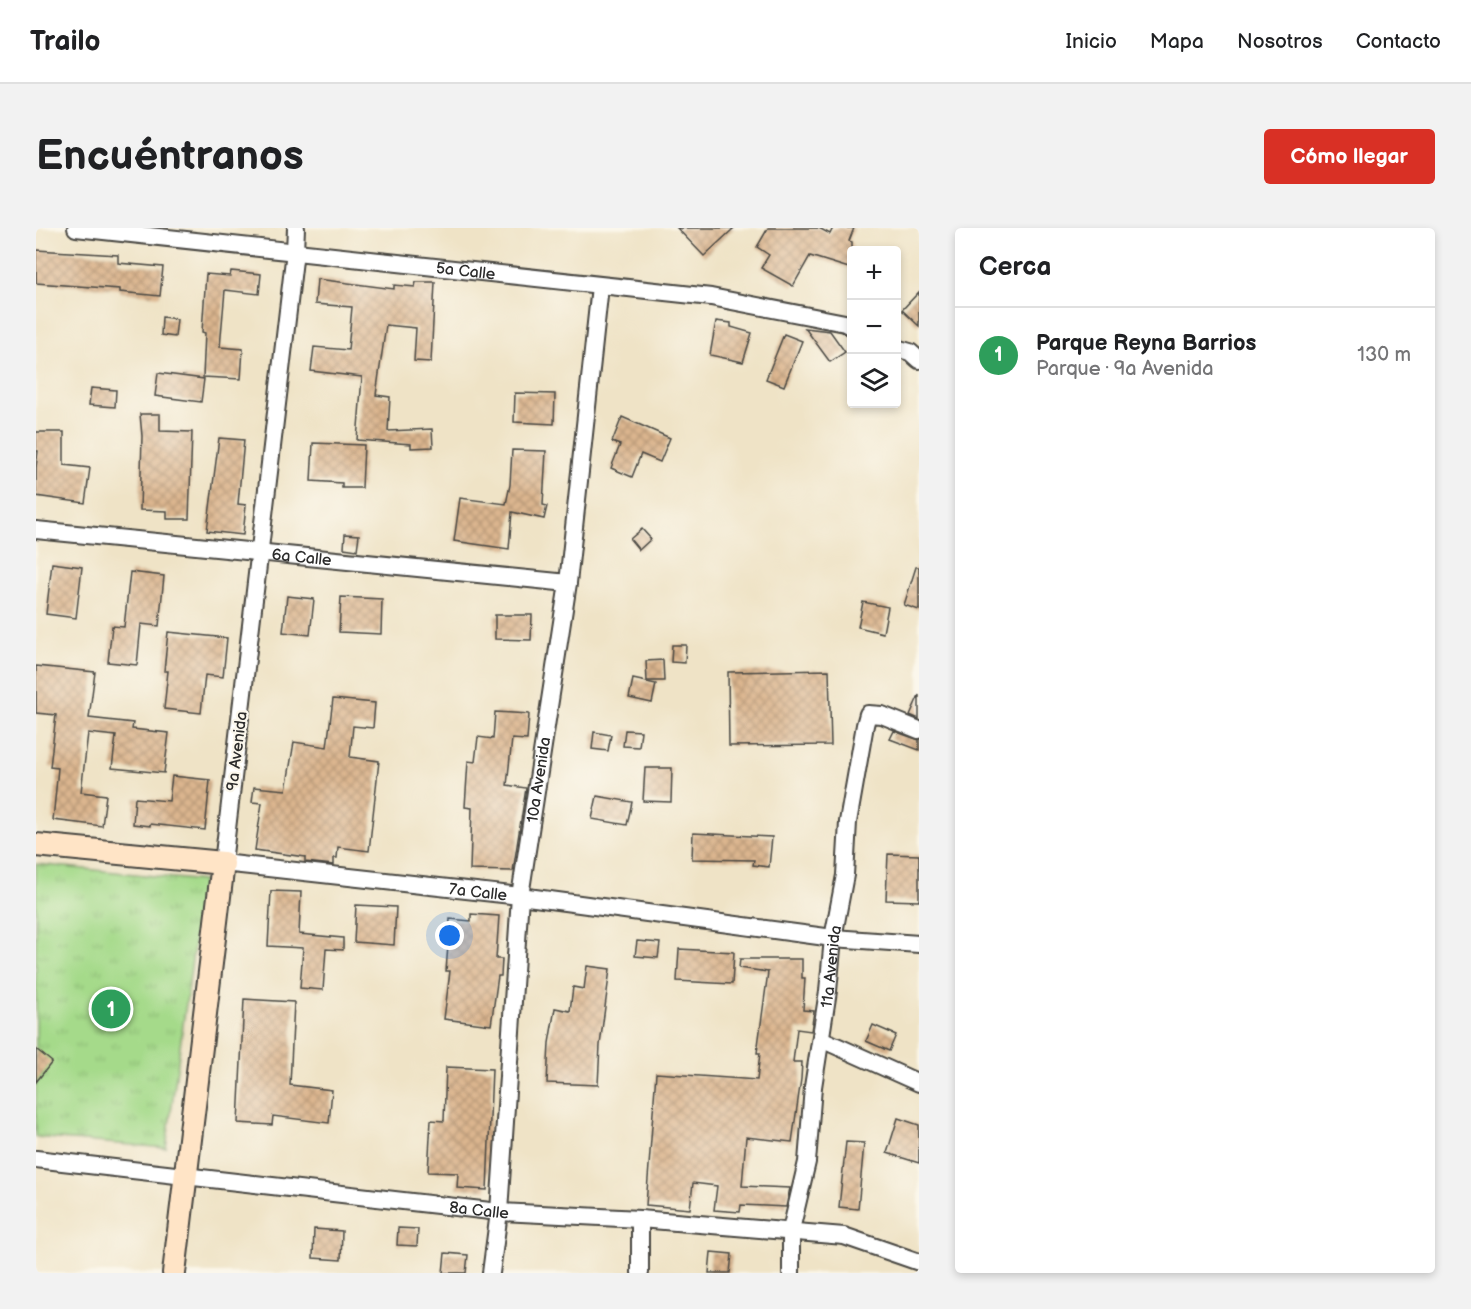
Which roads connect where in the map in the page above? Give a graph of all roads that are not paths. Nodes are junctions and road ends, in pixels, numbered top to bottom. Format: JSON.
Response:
{"nodes":[{"id":1,"x":76,"y":228,"type":"edge"},
{"id":2,"x":296,"y":228,"type":"edge"},
{"id":3,"x":295,"y":251,"type":"junction"},
{"id":4,"x":600,"y":286,"type":"junction"},
{"id":5,"x":847,"y":323,"type":"edge"},
{"id":6,"x":901,"y":349,"type":"edge"},
{"id":7,"x":919,"y":360,"type":"edge"},
{"id":8,"x":36,"y":530,"type":"edge"},
{"id":9,"x":259,"y":552,"type":"junction"},
{"id":10,"x":568,"y":583,"type":"junction"},
{"id":11,"x":919,"y":730,"type":"edge"},
{"id":12,"x":36,"y":845,"type":"edge"},
{"id":13,"x":223,"y":864,"type":"junction"},
{"id":14,"x":520,"y":896,"type":"junction"},
{"id":15,"x":833,"y":938,"type":"junction"},
{"id":16,"x":919,"y":944,"type":"edge"},
{"id":17,"x":821,"y":1039,"type":"junction"},
{"id":18,"x":919,"y":1083,"type":"edge"},
{"id":19,"x":36,"y":1159,"type":"edge"},
{"id":20,"x":185,"y":1176,"type":"junction"},
{"id":21,"x":499,"y":1212,"type":"junction"},
{"id":22,"x":640,"y":1219,"type":"junction"},
{"id":23,"x":791,"y":1230,"type":"junction"},
{"id":24,"x":919,"y":1262,"type":"edge"},
{"id":25,"x":174,"y":1273,"type":"edge"},
{"id":26,"x":491,"y":1273,"type":"edge"},
{"id":27,"x":640,"y":1273,"type":"edge"},
{"id":28,"x":791,"y":1273,"type":"edge"}],
"edges":[{"from":1,"to":3,"type":"street","name":"5a Calle"},
{"from":2,"to":3,"type":"street","name":"9a Avenida"},
{"from":3,"to":4,"type":"street","name":"5a Calle"},
{"from":3,"to":9,"type":"street","name":"9a Avenida"},
{"from":4,"to":5,"type":"street","name":"5a Calle"},
{"from":4,"to":10,"type":"street","name":"10a Avenida"},
{"from":6,"to":7,"type":"street"},
{"from":8,"to":9,"type":"street","name":"6a Calle"},
{"from":9,"to":10,"type":"street","name":"6a Calle"},
{"from":9,"to":13,"type":"street","name":"9a Avenida"},
{"from":10,"to":14,"type":"street","name":"10a Avenida"},
{"from":11,"to":15,"type":"street","name":"11a Avenida"},
{"from":12,"to":13,"type":"street","name":"7a Calle"},
{"from":13,"to":14,"type":"street","name":"7a Calle"},
{"from":13,"to":20,"type":"street","name":"9a Avenida"},
{"from":14,"to":15,"type":"street","name":"7a Calle"},
{"from":14,"to":21,"type":"street","name":"10a Avenida"},
{"from":15,"to":16,"type":"street","name":"7a Calle"},
{"from":15,"to":17,"type":"street","name":"11a Avenida"},
{"from":17,"to":18,"type":"street"},
{"from":17,"to":23,"type":"street","name":"11a Avenida"},
{"from":19,"to":20,"type":"street","name":"8a Calle"},
{"from":20,"to":21,"type":"street","name":"8a Calle"},
{"from":20,"to":25,"type":"street","name":"9a Avenida"},
{"from":21,"to":22,"type":"street","name":"8a Calle"},
{"from":21,"to":26,"type":"street","name":"10a Avenida"},
{"from":22,"to":23,"type":"street","name":"8a Calle"},
{"from":22,"to":27,"type":"street"},
{"from":23,"to":24,"type":"street","name":"8a Calle"},
{"from":23,"to":28,"type":"street","name":"11a Avenida"}]}
